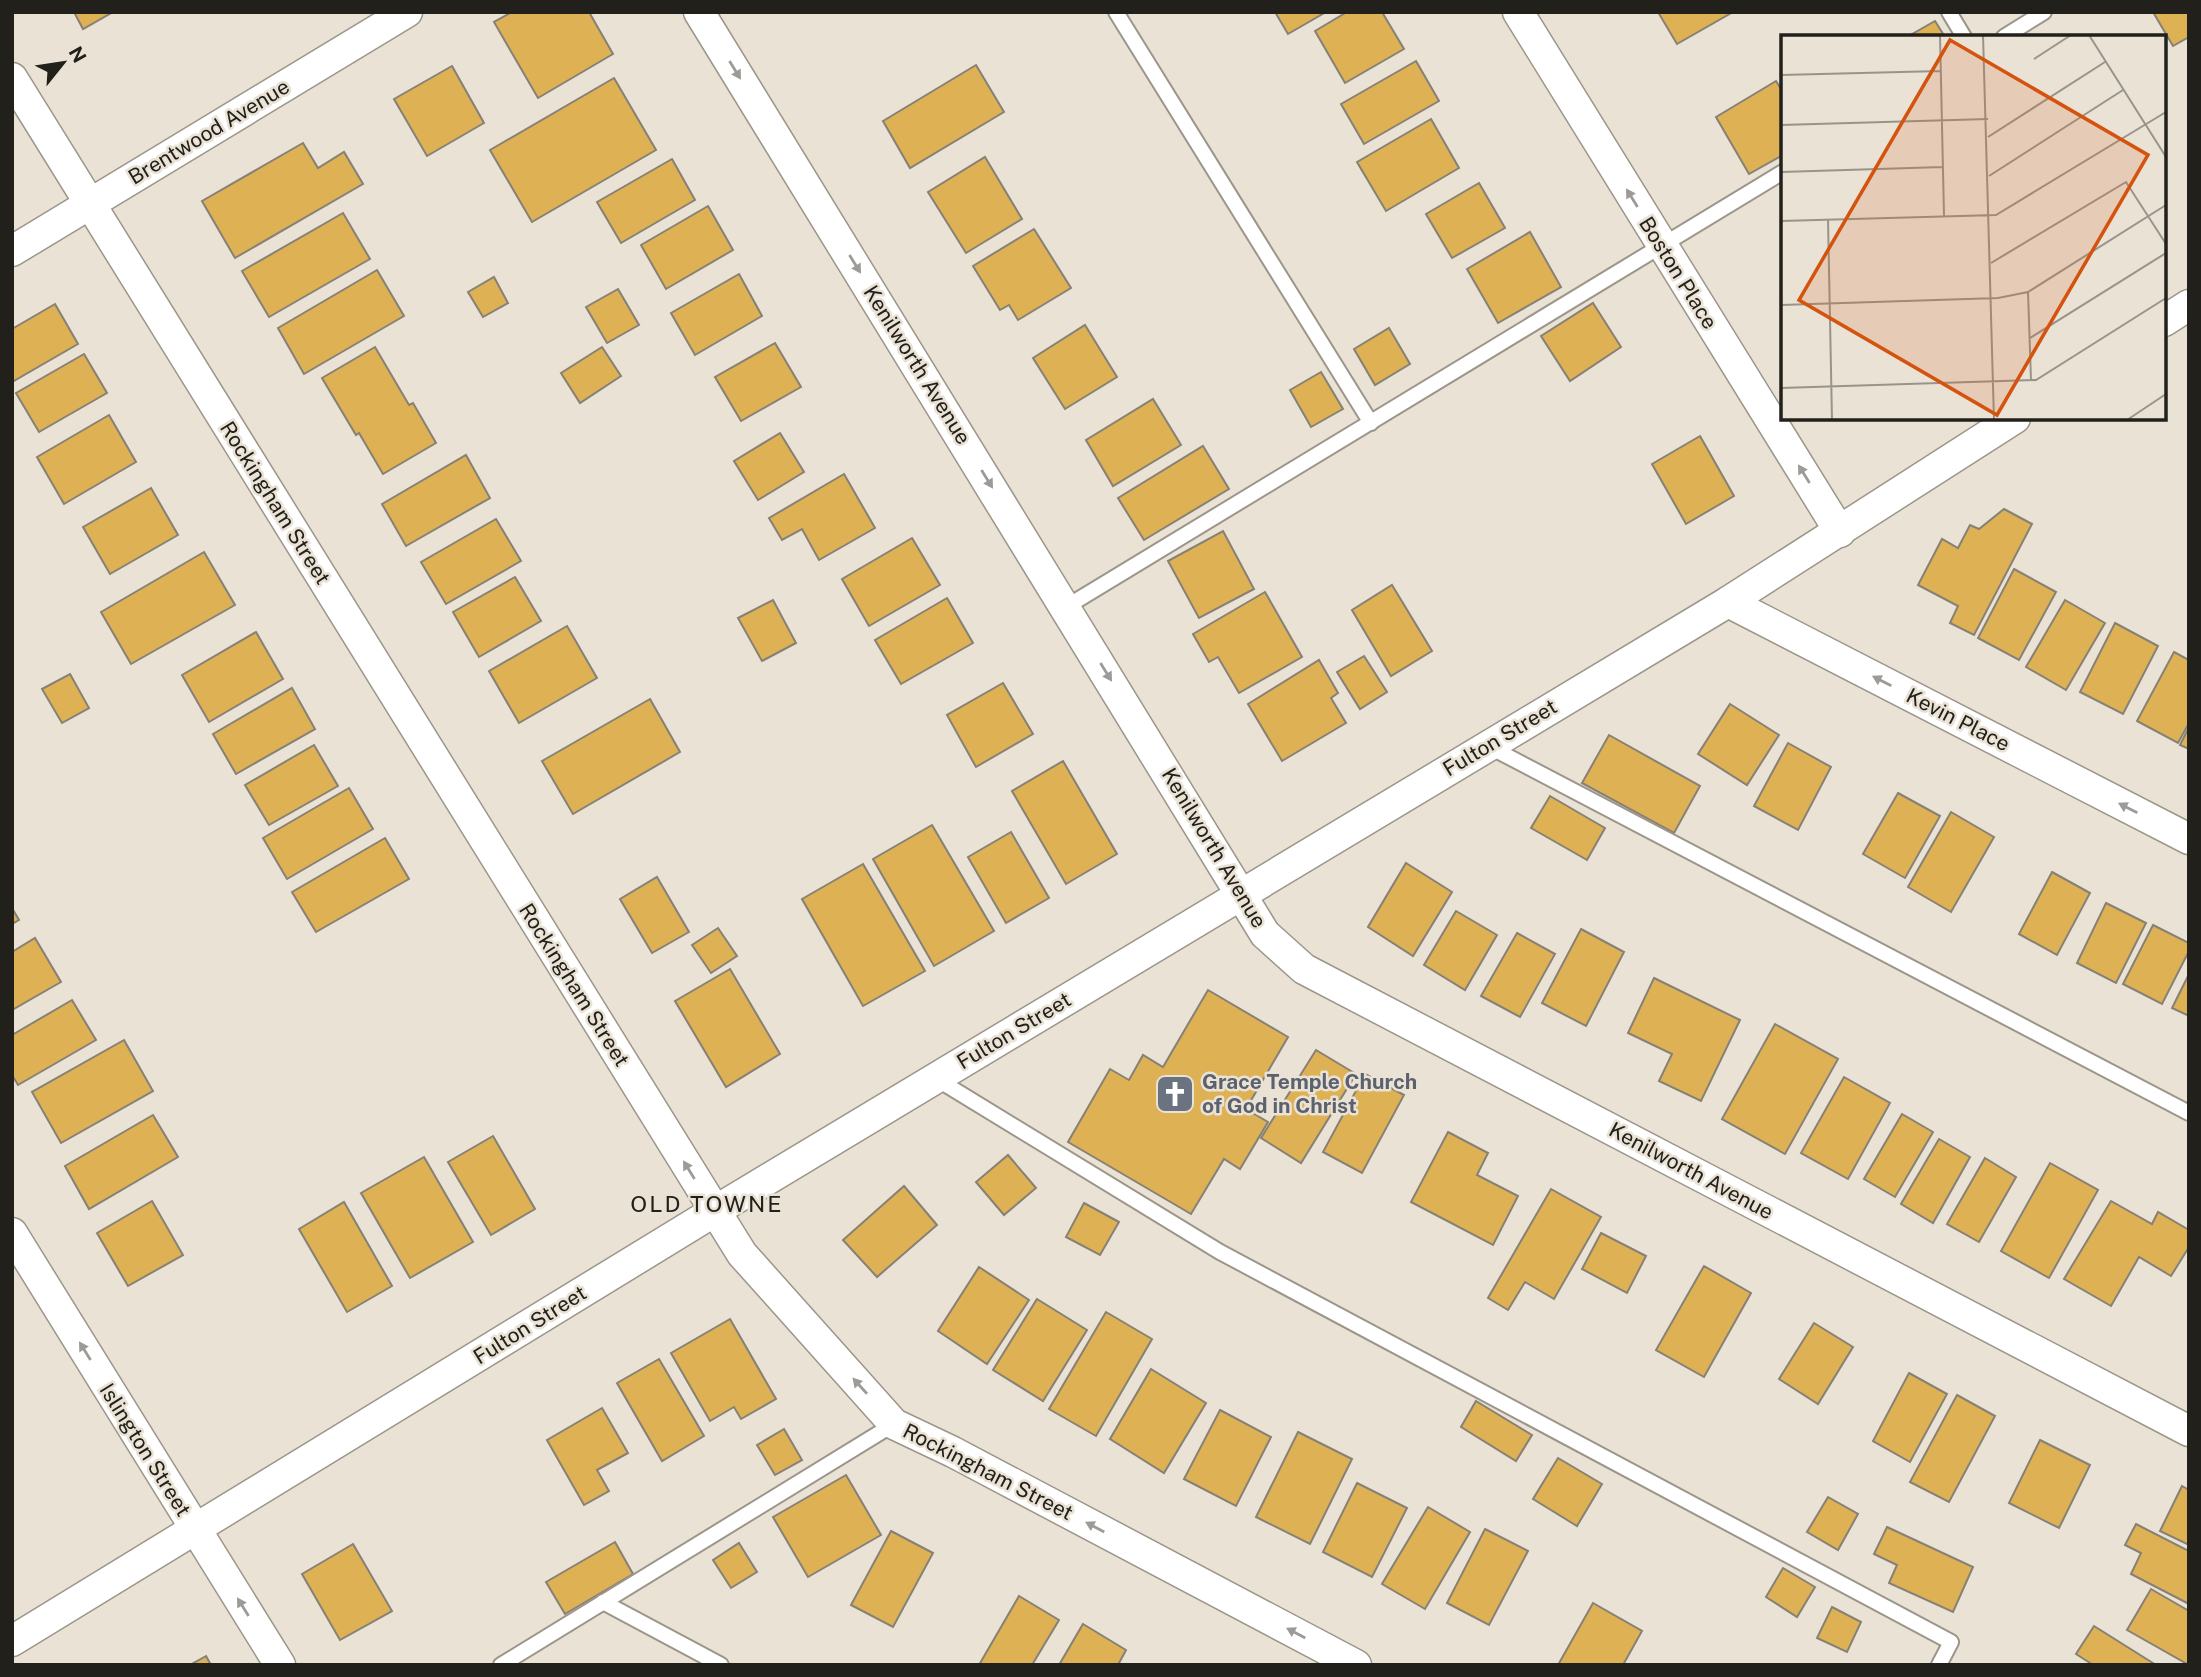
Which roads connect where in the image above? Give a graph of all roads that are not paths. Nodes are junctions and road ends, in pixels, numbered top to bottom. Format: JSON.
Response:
{"nodes":[{"id":1,"x":407,"y":12,"type":"edge"},
{"id":2,"x":699,"y":12,"type":"edge"},
{"id":3,"x":1116,"y":12,"type":"edge"},
{"id":4,"x":1518,"y":12,"type":"edge"},
{"id":5,"x":1949,"y":12,"type":"edge"},
{"id":6,"x":2044,"y":12,"type":"edge"},
{"id":7,"x":1963,"y":35,"type":"edge"},
{"id":8,"x":2007,"y":35,"type":"edge"},
{"id":9,"x":12,"y":78,"type":"edge"},
{"id":10,"x":1781,"y":173,"type":"edge"},
{"id":11,"x":90,"y":204,"type":"junction"},
{"id":12,"x":1662,"y":246,"type":"junction"},
{"id":13,"x":12,"y":251,"type":"edge"},
{"id":14,"x":2189,"y":305,"type":"edge"},
{"id":15,"x":2166,"y":320,"type":"edge"},
{"id":16,"x":2012,"y":420,"type":"edge"},
{"id":17,"x":1371,"y":423,"type":"junction"},
{"id":18,"x":1840,"y":532,"type":"junction"},
{"id":19,"x":1728,"y":602,"type":"junction"},
{"id":20,"x":1066,"y":607,"type":"junction"},
{"id":21,"x":1487,"y":746,"type":"junction"},
{"id":22,"x":2189,"y":839,"type":"edge"},
{"id":23,"x":1242,"y":893,"type":"junction"},
{"id":24,"x":935,"y":1078,"type":"junction"},
{"id":25,"x":2189,"y":1114,"type":"edge"},
{"id":26,"x":715,"y":1212,"type":"junction"},
{"id":27,"x":12,"y":1233,"type":"edge"},
{"id":28,"x":894,"y":1424,"type":"junction"},
{"id":29,"x":2189,"y":1431,"type":"edge"},
{"id":30,"x":195,"y":1531,"type":"junction"},
{"id":31,"x":603,"y":1602,"type":"junction"},
{"id":32,"x":12,"y":1641,"type":"edge"},
{"id":33,"x":280,"y":1665,"type":"edge"},
{"id":34,"x":502,"y":1665,"type":"edge"},
{"id":35,"x":721,"y":1665,"type":"edge"},
{"id":36,"x":1356,"y":1665,"type":"edge"},
{"id":37,"x":1939,"y":1665,"type":"edge"}],
"edges":[{"from":1,"to":11,"type":"street","name":"Brentwood Avenue"},
{"from":2,"to":20,"type":"street","name":"Kenilworth Avenue","one_way":true},
{"from":3,"to":17,"type":"lane"},
{"from":12,"to":4,"type":"street","name":"Boston Place","one_way":true},
{"from":5,"to":7,"type":"lane"},
{"from":6,"to":8,"type":"lane"},
{"from":9,"to":11,"type":"street","name":"Rockingham Street"},
{"from":10,"to":12,"type":"lane"},
{"from":11,"to":13,"type":"street","name":"Brentwood Avenue"},
{"from":26,"to":11,"type":"street","name":"Rockingham Street","one_way":true},
{"from":12,"to":17,"type":"lane"},
{"from":18,"to":12,"type":"street","name":"Boston Place","one_way":true},
{"from":14,"to":15,"type":"street"},
{"from":16,"to":18,"type":"street","name":"Fulton Street"},
{"from":17,"to":20,"type":"lane"},
{"from":18,"to":19,"type":"street","name":"Fulton Street"},
{"from":19,"to":21,"type":"street","name":"Fulton Street"},
{"from":22,"to":19,"type":"street","name":"Kevin Place","one_way":true},
{"from":20,"to":23,"type":"street","name":"Kenilworth Avenue","one_way":true},
{"from":21,"to":23,"type":"street","name":"Fulton Street"},
{"from":21,"to":25,"type":"lane"},
{"from":23,"to":24,"type":"street","name":"Fulton Street"},
{"from":23,"to":29,"type":"street","name":"Kenilworth Avenue"},
{"from":24,"to":26,"type":"street","name":"Fulton Street"},
{"from":24,"to":37,"type":"lane"},
{"from":28,"to":26,"type":"street","name":"Rockingham Street","one_way":true},
{"from":26,"to":30,"type":"street","name":"Fulton Street"},
{"from":30,"to":27,"type":"street","name":"Islington Street","one_way":true},
{"from":28,"to":31,"type":"lane"},
{"from":36,"to":28,"type":"street","name":"Rockingham Street","one_way":true},
{"from":30,"to":32,"type":"street","name":"Fulton Street"},
{"from":33,"to":30,"type":"street","name":"Islington Street","one_way":true},
{"from":31,"to":34,"type":"lane"},
{"from":31,"to":35,"type":"lane"}]}
